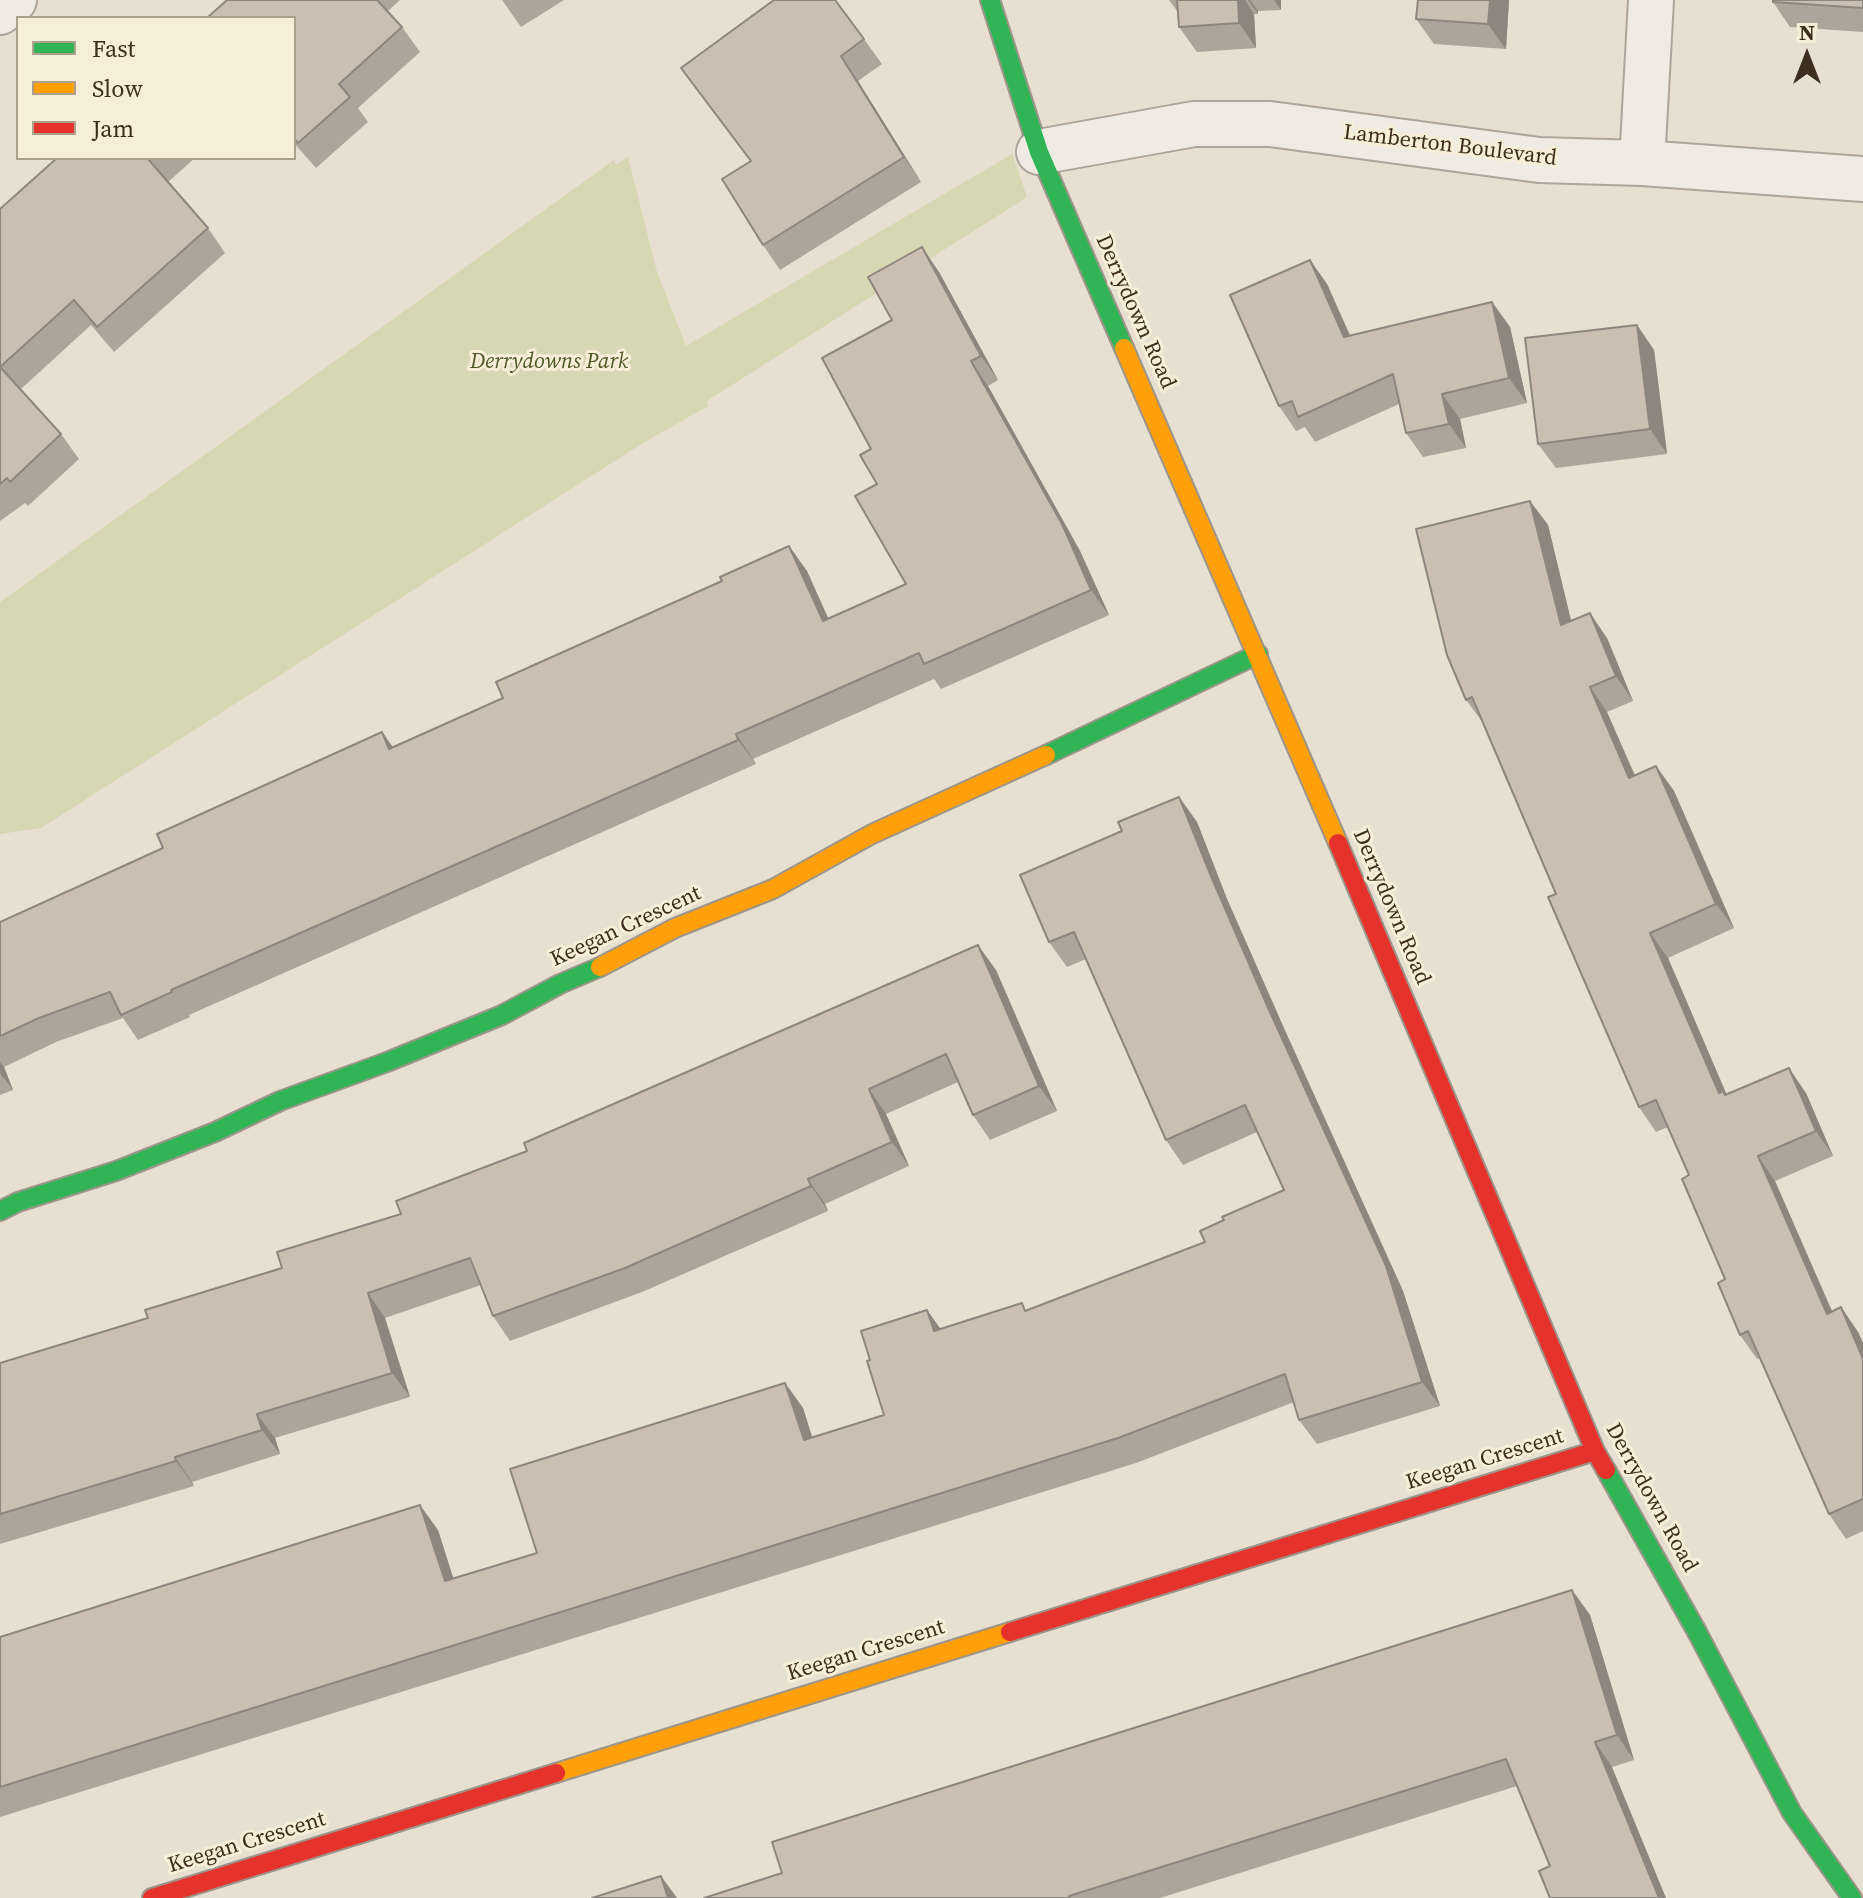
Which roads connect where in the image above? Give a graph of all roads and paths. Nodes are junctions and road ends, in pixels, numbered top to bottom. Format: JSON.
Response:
{"nodes":[{"id":1,"x":14,"y":0,"type":"edge"},
{"id":2,"x":990,"y":0,"type":"edge"},
{"id":3,"x":1651,"y":0,"type":"edge"},
{"id":4,"x":0,"y":12,"type":"edge"},
{"id":5,"x":1039,"y":152,"type":"junction"},
{"id":6,"x":1642,"y":163,"type":"junction"},
{"id":7,"x":1863,"y":179,"type":"edge"},
{"id":8,"x":1258,"y":654,"type":"junction"},
{"id":9,"x":0,"y":1211,"type":"edge"},
{"id":10,"x":1595,"y":1451,"type":"junction"},
{"id":11,"x":152,"y":1898,"type":"edge"},
{"id":12,"x":1852,"y":1898,"type":"edge"}],
"edges":[{"from":1,"to":4,"type":"street"},
{"from":2,"to":5,"type":"street","name":"Derrydown Road"},
{"from":3,"to":6,"type":"street"},
{"from":5,"to":6,"type":"street","name":"Lamberton Boulevard"},
{"from":5,"to":8,"type":"street","name":"Derrydown Road"},
{"from":6,"to":7,"type":"street","name":"Lamberton Boulevard"},
{"from":8,"to":9,"type":"street","name":"Keegan Crescent"},
{"from":8,"to":10,"type":"street","name":"Derrydown Road"},
{"from":10,"to":11,"type":"street","name":"Keegan Crescent"},
{"from":10,"to":12,"type":"street","name":"Derrydown Road"}]}
